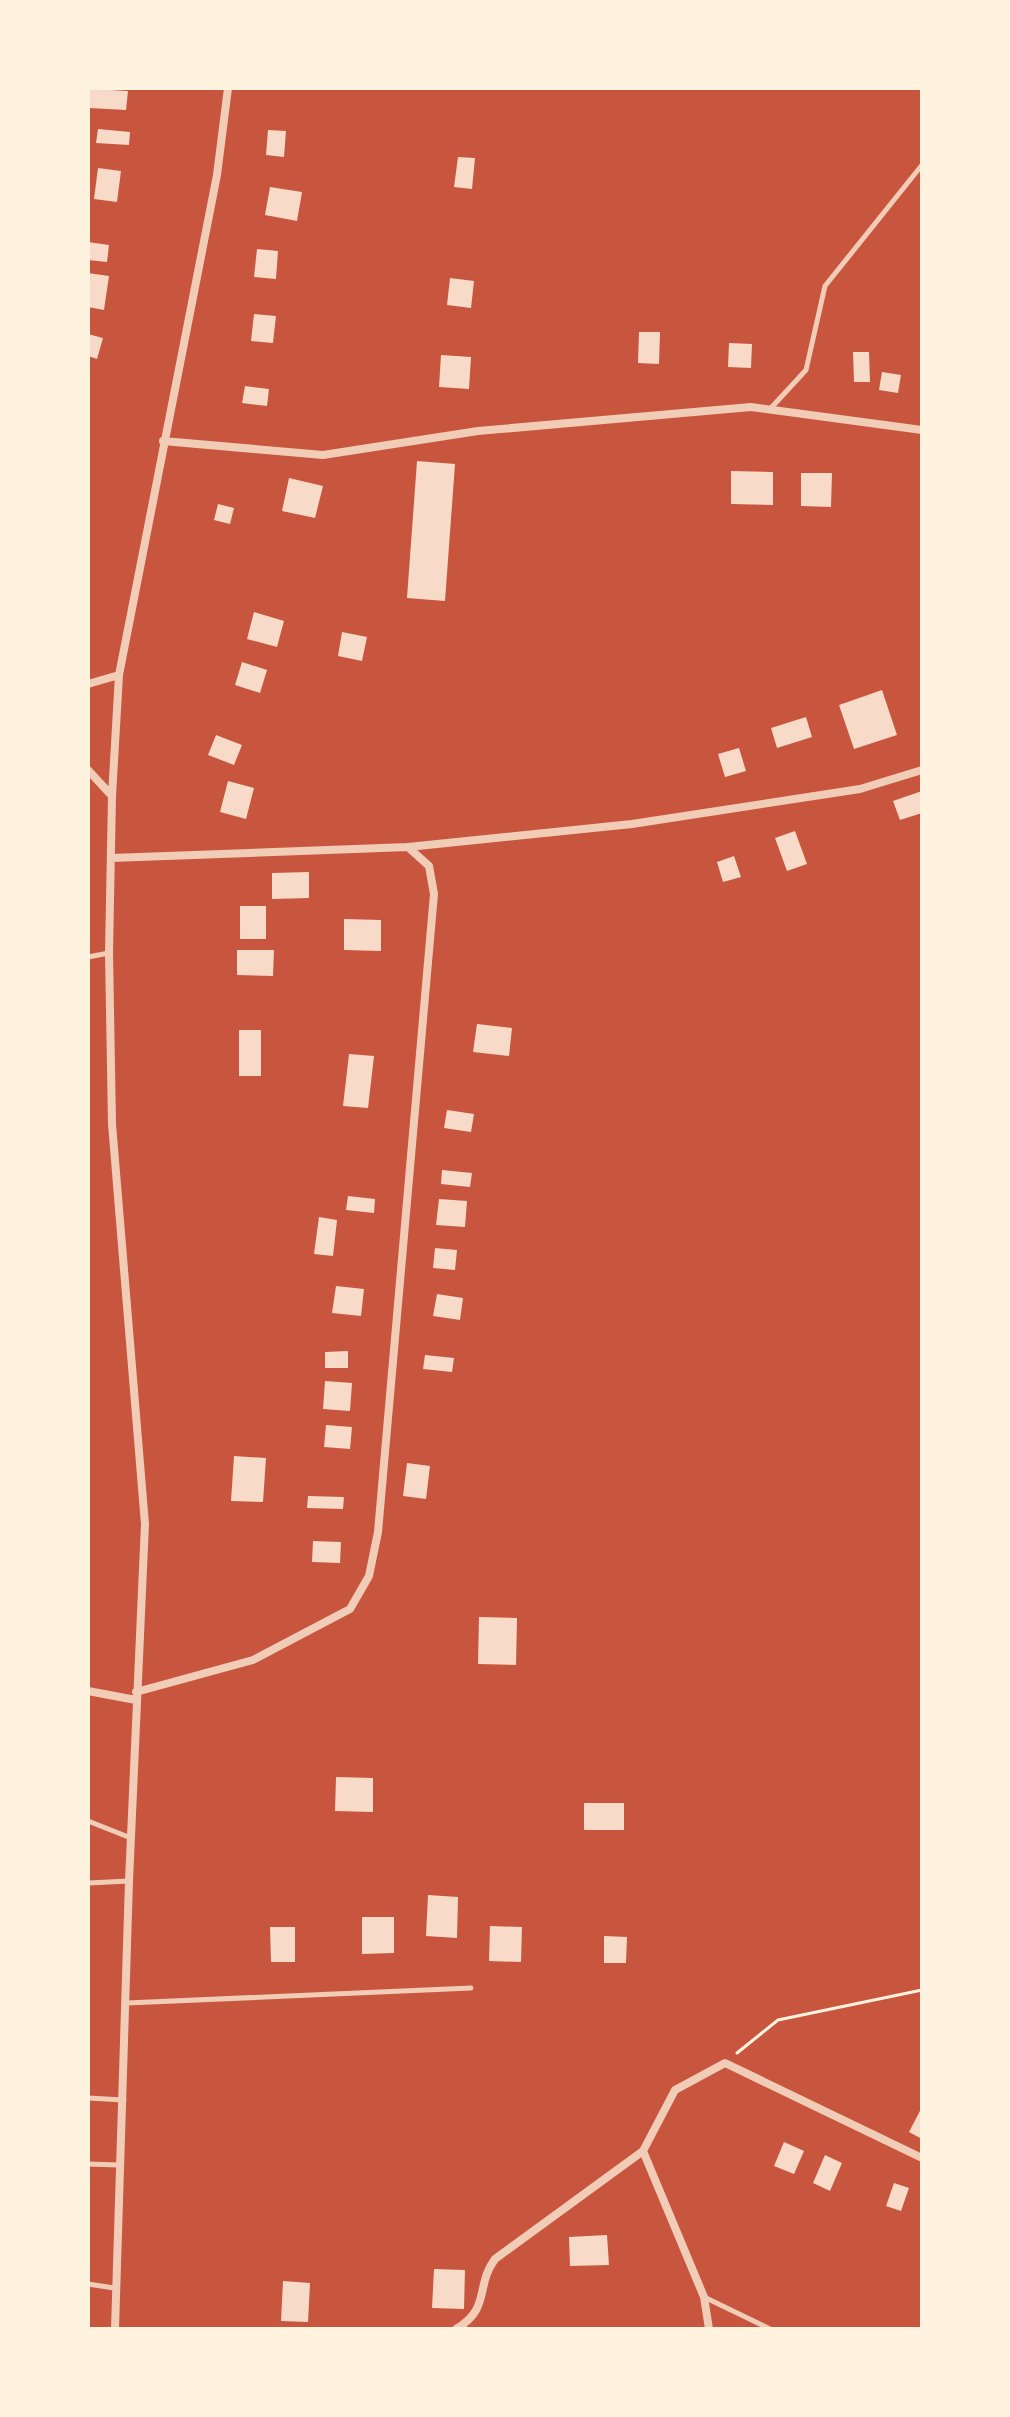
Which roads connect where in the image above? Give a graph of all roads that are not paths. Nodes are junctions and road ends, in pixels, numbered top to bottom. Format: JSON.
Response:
{"nodes":[{"id":1,"x":228,"y":88,"type":"edge"},
{"id":2,"x":922,"y":165,"type":"edge"},
{"id":3,"x":769,"y":410,"type":"junction"},
{"id":4,"x":922,"y":430,"type":"edge"},
{"id":5,"x":163,"y":441,"type":"junction"},
{"id":6,"x":119,"y":675,"type":"junction"},
{"id":7,"x":88,"y":684,"type":"edge"},
{"id":8,"x":88,"y":770,"type":"edge"},
{"id":9,"x":922,"y":770,"type":"edge"},
{"id":10,"x":112,"y":796,"type":"junction"},
{"id":11,"x":408,"y":847,"type":"junction"},
{"id":12,"x":111,"y":858,"type":"junction"},
{"id":13,"x":109,"y":953,"type":"junction"},
{"id":14,"x":88,"y":957,"type":"edge"},
{"id":15,"x":88,"y":1691,"type":"edge"},
{"id":16,"x":136,"y":1696,"type":"junction"},
{"id":17,"x":88,"y":1821,"type":"edge"},
{"id":18,"x":132,"y":1838,"type":"junction"},
{"id":19,"x":129,"y":1881,"type":"junction"},
{"id":20,"x":88,"y":1883,"type":"edge"},
{"id":21,"x":471,"y":1988,"type":"dead end"},
{"id":22,"x":127,"y":2003,"type":"junction"},
{"id":23,"x":88,"y":2098,"type":"edge"},
{"id":24,"x":125,"y":2100,"type":"junction"},
{"id":25,"x":643,"y":2151,"type":"junction"},
{"id":26,"x":922,"y":2158,"type":"edge"},
{"id":27,"x":88,"y":2164,"type":"edge"},
{"id":28,"x":119,"y":2165,"type":"junction"},
{"id":29,"x":88,"y":2284,"type":"edge"},
{"id":30,"x":114,"y":2288,"type":"junction"},
{"id":31,"x":704,"y":2297,"type":"junction"},
{"id":32,"x":115,"y":2329,"type":"edge"},
{"id":33,"x":456,"y":2329,"type":"edge"},
{"id":34,"x":709,"y":2329,"type":"edge"},
{"id":35,"x":770,"y":2329,"type":"edge"}],
"edges":[{"from":1,"to":5,"type":"street"},
{"from":2,"to":3,"type":"lane"},
{"from":3,"to":4,"type":"street"},
{"from":3,"to":5,"type":"street"},
{"from":5,"to":6,"type":"street"},
{"from":6,"to":7,"type":"street"},
{"from":6,"to":10,"type":"street"},
{"from":8,"to":10,"type":"street"},
{"from":9,"to":11,"type":"street"},
{"from":10,"to":12,"type":"street"},
{"from":11,"to":12,"type":"street"},
{"from":11,"to":16,"type":"street"},
{"from":12,"to":13,"type":"street"},
{"from":13,"to":14,"type":"lane"},
{"from":13,"to":16,"type":"street"},
{"from":15,"to":16,"type":"street"},
{"from":16,"to":18,"type":"street"},
{"from":17,"to":18,"type":"lane"},
{"from":18,"to":19,"type":"street"},
{"from":19,"to":20,"type":"lane"},
{"from":19,"to":22,"type":"street"},
{"from":21,"to":22,"type":"lane"},
{"from":22,"to":24,"type":"street"},
{"from":23,"to":24,"type":"lane"},
{"from":24,"to":28,"type":"street"},
{"from":25,"to":26,"type":"street"},
{"from":25,"to":31,"type":"street"},
{"from":25,"to":33,"type":"street"},
{"from":27,"to":28,"type":"lane"},
{"from":28,"to":30,"type":"street"},
{"from":29,"to":30,"type":"lane"},
{"from":30,"to":32,"type":"street"},
{"from":31,"to":34,"type":"street"},
{"from":31,"to":35,"type":"lane"}]}
